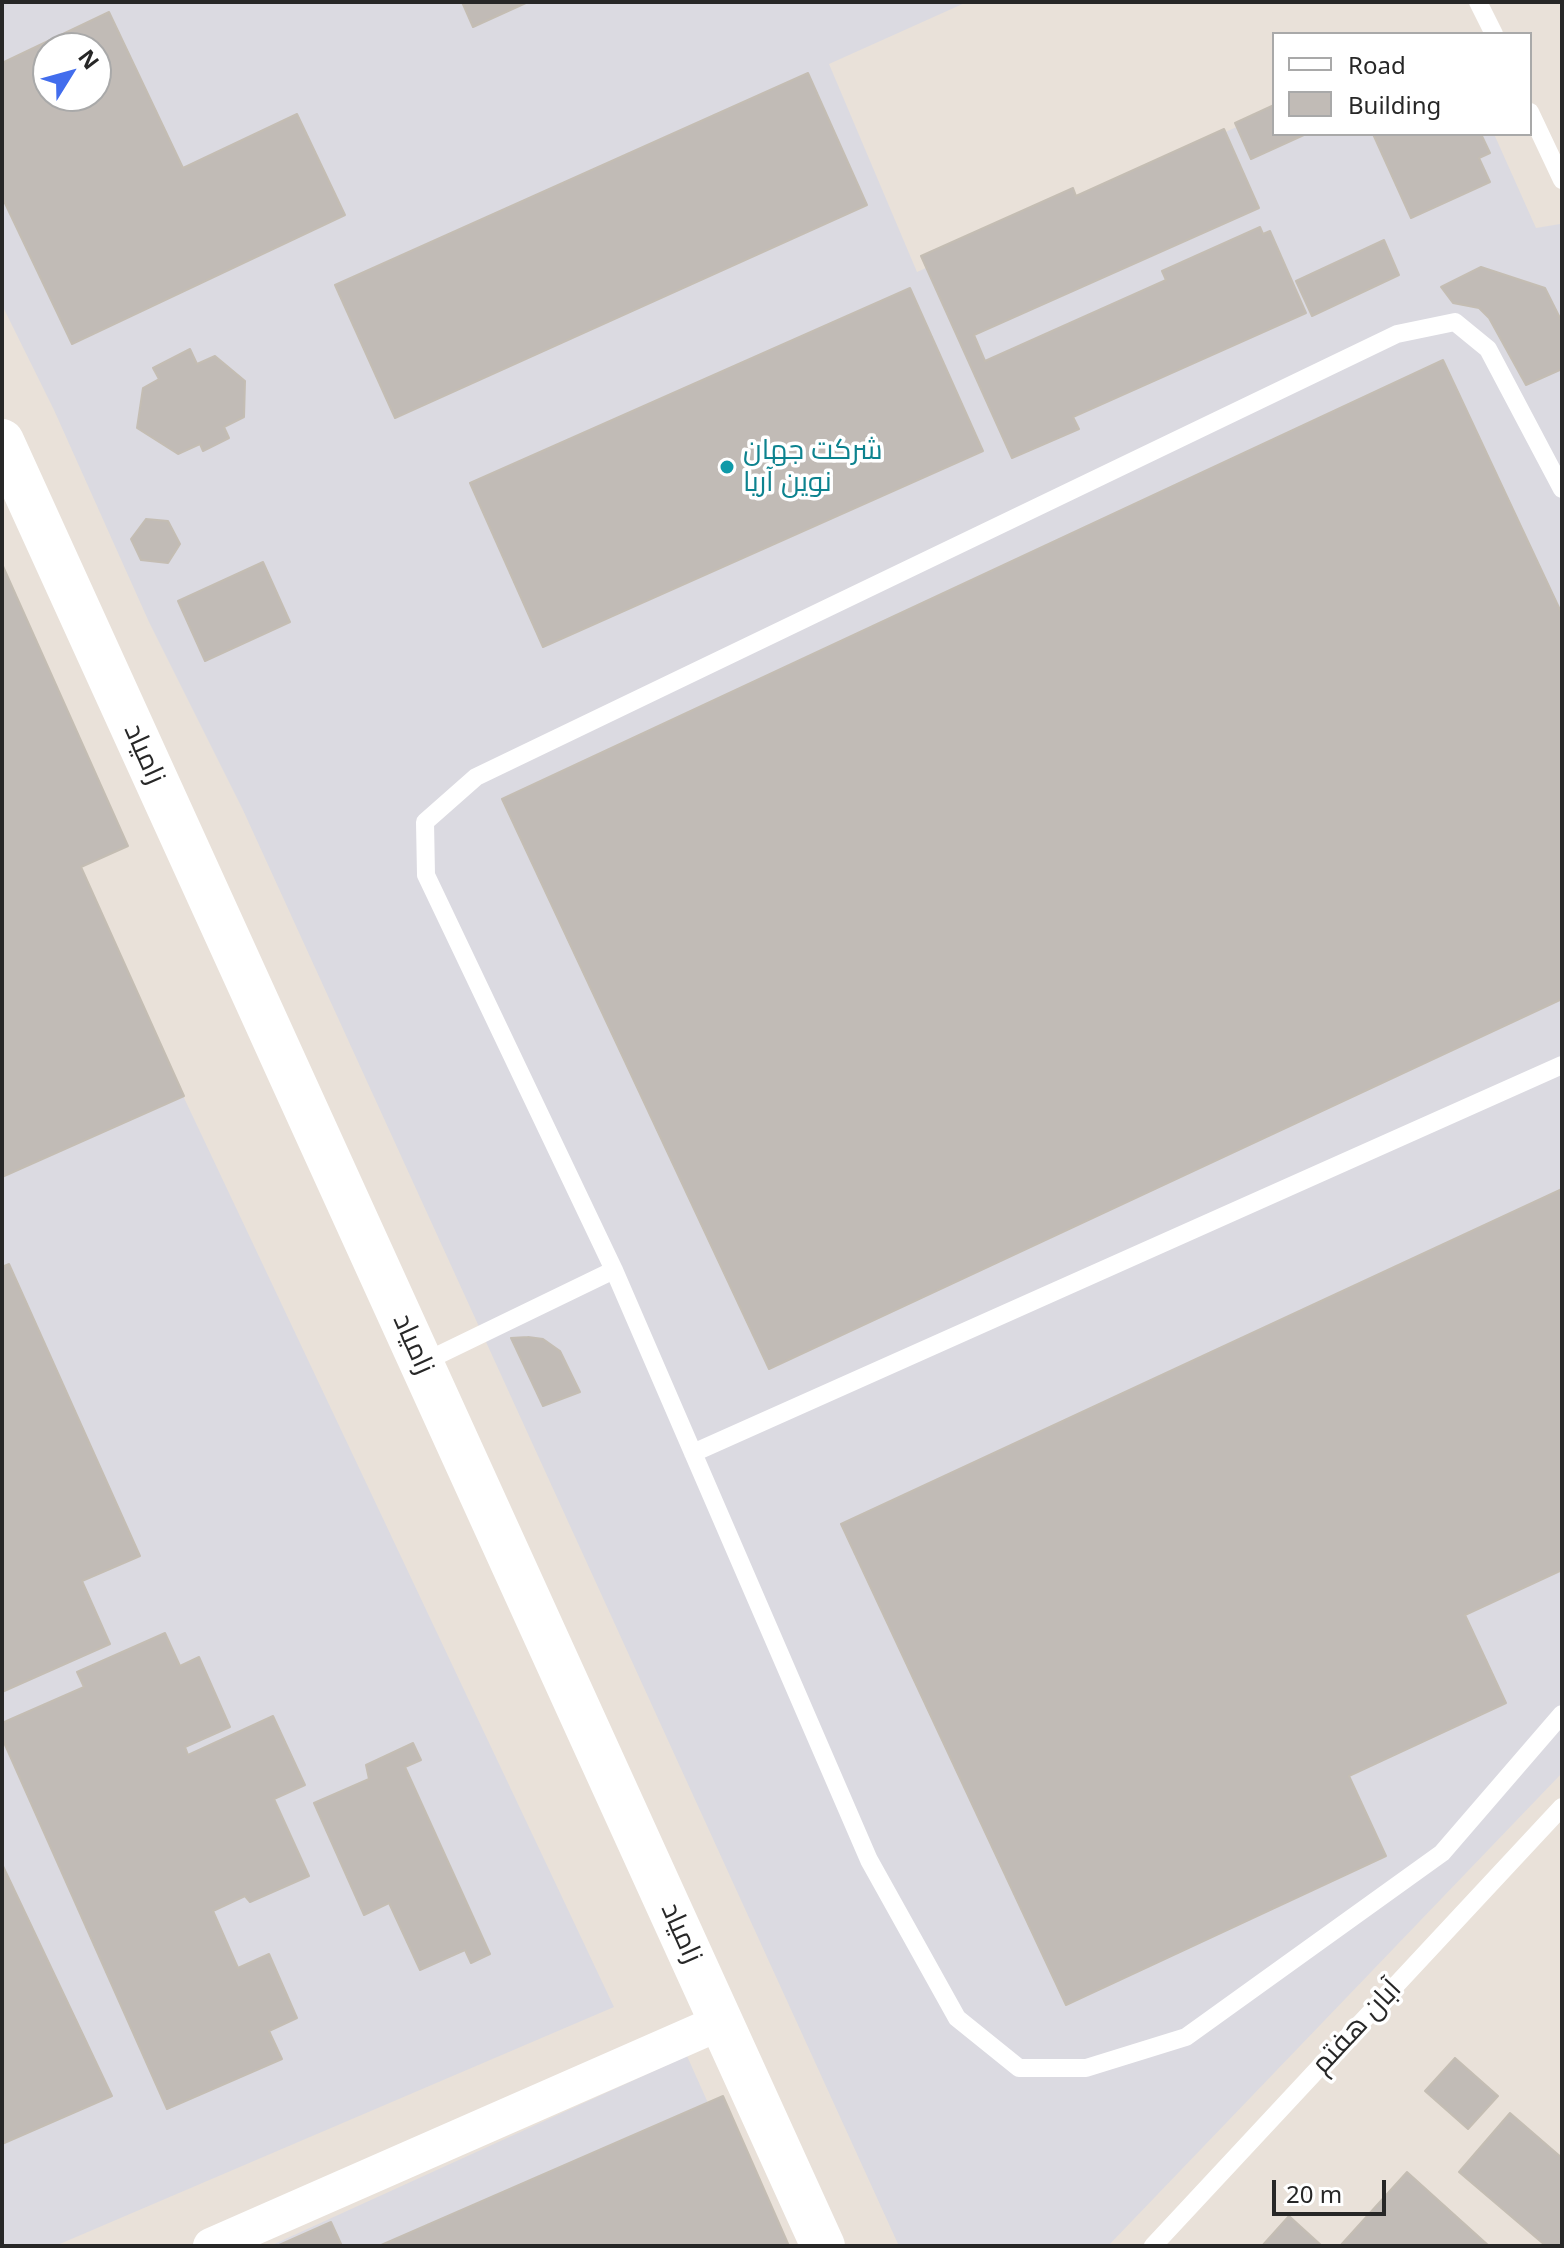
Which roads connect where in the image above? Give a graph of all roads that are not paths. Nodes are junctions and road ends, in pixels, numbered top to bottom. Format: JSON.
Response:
{"nodes":[{"id":1,"x":1478,"y":2,"type":"edge"},
{"id":2,"x":1493,"y":32,"type":"edge"},
{"id":3,"x":1532,"y":116,"type":"edge"},
{"id":4,"x":1562,"y":180,"type":"edge"},
{"id":5,"x":2,"y":441,"type":"edge"},
{"id":6,"x":1562,"y":489,"type":"edge"},
{"id":7,"x":1562,"y":1065,"type":"edge"},
{"id":8,"x":614,"y":1270,"type":"junction"},
{"id":9,"x":422,"y":1363,"type":"junction"},
{"id":10,"x":693,"y":1453,"type":"junction"},
{"id":11,"x":1562,"y":1714,"type":"edge"},
{"id":12,"x":1562,"y":1807,"type":"edge"},
{"id":13,"x":721,"y":2022,"type":"junction"},
{"id":14,"x":211,"y":2246,"type":"edge"},
{"id":15,"x":823,"y":2246,"type":"edge"},
{"id":16,"x":1153,"y":2246,"type":"edge"}],
"edges":[{"from":1,"to":2,"type":"lane"},
{"from":3,"to":4,"type":"lane"},
{"from":5,"to":9,"type":"street","name":"زامیاد"},
{"from":6,"to":8,"type":"lane"},
{"from":7,"to":10,"type":"lane"},
{"from":8,"to":9,"type":"lane"},
{"from":8,"to":10,"type":"lane"},
{"from":9,"to":13,"type":"street","name":"زامیاد"},
{"from":10,"to":11,"type":"lane"},
{"from":12,"to":16,"type":"lane","name":"آبان هفتم"},
{"from":13,"to":14,"type":"street"},
{"from":13,"to":15,"type":"street","name":"زامیاد"}]}
